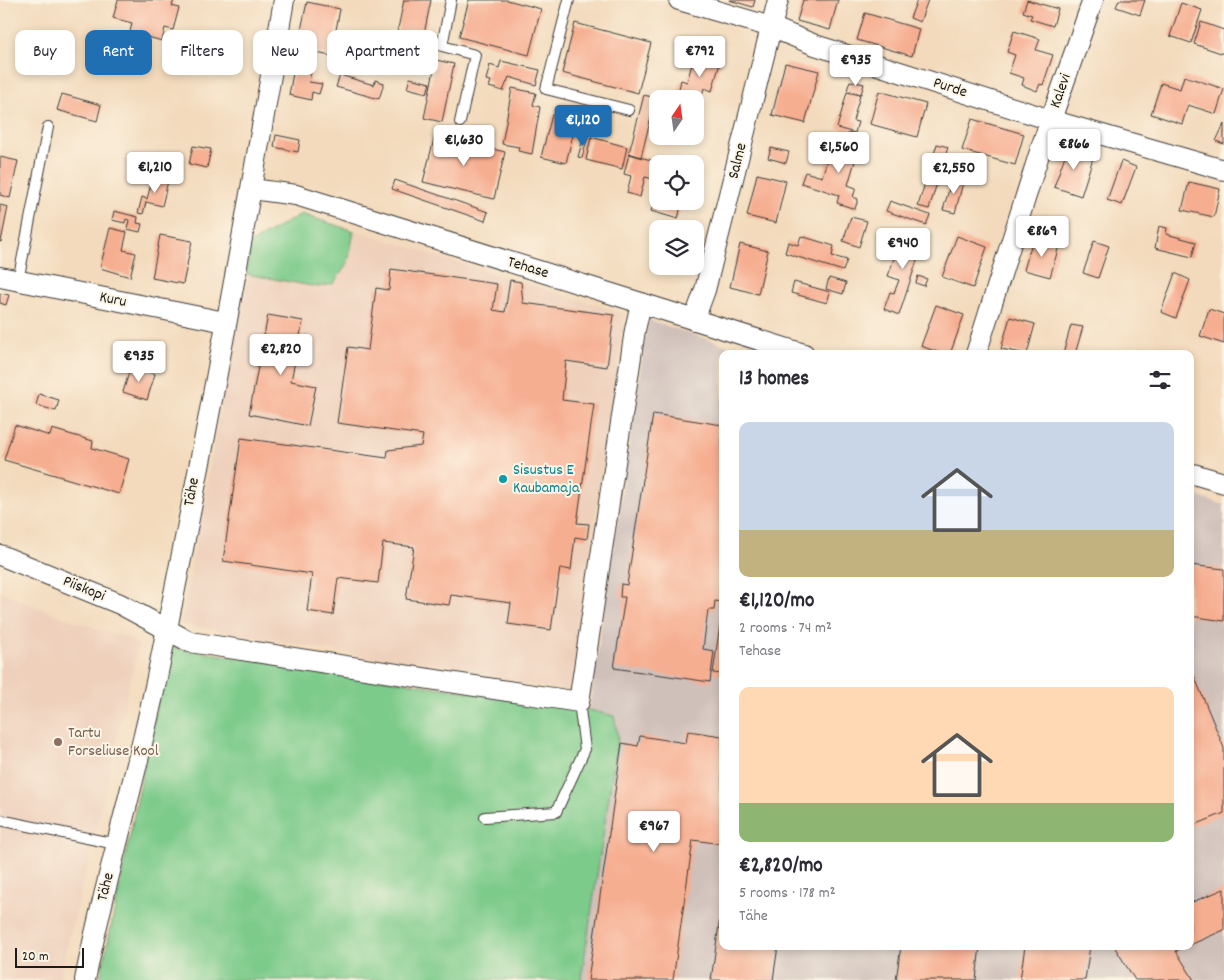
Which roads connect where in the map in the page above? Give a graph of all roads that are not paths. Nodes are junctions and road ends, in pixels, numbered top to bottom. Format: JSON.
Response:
{"nodes":[{"id":1,"x":284,"y":0,"type":"edge"},
{"id":2,"x":451,"y":0,"type":"edge"},
{"id":3,"x":569,"y":0,"type":"edge"},
{"id":4,"x":679,"y":0,"type":"edge"},
{"id":5,"x":778,"y":0,"type":"edge"},
{"id":6,"x":1093,"y":0,"type":"edge"},
{"id":7,"x":771,"y":27,"type":"junction"},
{"id":8,"x":629,"y":110,"type":"dead end"},
{"id":9,"x":1051,"y":120,"type":"junction"},
{"id":10,"x":460,"y":122,"type":"dead end"},
{"id":11,"x":48,"y":127,"type":"dead end"},
{"id":12,"x":1224,"y":170,"type":"edge"},
{"id":13,"x":252,"y":189,"type":"junction"},
{"id":14,"x":9,"y":279,"type":"edge"},
{"id":15,"x":641,"y":303,"type":"junction"},
{"id":16,"x":694,"y":320,"type":"junction"},
{"id":17,"x":225,"y":322,"type":"junction"},
{"id":18,"x":791,"y":350,"type":"edge"},
{"id":19,"x":977,"y":350,"type":"edge"},
{"id":20,"x":1194,"y":474,"type":"edge"},
{"id":21,"x":1224,"y":483,"type":"edge"},
{"id":22,"x":0,"y":555,"type":"edge"},
{"id":23,"x":166,"y":628,"type":"junction"},
{"id":24,"x":579,"y":702,"type":"junction"},
{"id":25,"x":485,"y":817,"type":"dead end"},
{"id":26,"x":0,"y":820,"type":"edge"},
{"id":27,"x":116,"y":844,"type":"junction"},
{"id":28,"x":85,"y":980,"type":"edge"}],
"edges":[{"from":1,"to":13,"type":"street","name":"Tähe"},
{"from":2,"to":10,"type":"lane"},
{"from":3,"to":8,"type":"lane"},
{"from":4,"to":7,"type":"street","name":"Purde"},
{"from":5,"to":7,"type":"street","name":"Salme"},
{"from":6,"to":9,"type":"street","name":"Kalevi"},
{"from":7,"to":9,"type":"street","name":"Purde"},
{"from":7,"to":16,"type":"street","name":"Salme"},
{"from":9,"to":12,"type":"street","name":"Purde"},
{"from":9,"to":19,"type":"street","name":"Kalevi"},
{"from":11,"to":14,"type":"lane"},
{"from":13,"to":15,"type":"street","name":"Tehase"},
{"from":13,"to":17,"type":"street","name":"Tähe"},
{"from":14,"to":17,"type":"street","name":"Kuru"},
{"from":15,"to":16,"type":"street","name":"Tehase"},
{"from":15,"to":24,"type":"street"},
{"from":16,"to":18,"type":"street","name":"Tehase"},
{"from":17,"to":23,"type":"street","name":"Tähe"},
{"from":20,"to":21,"type":"street"},
{"from":22,"to":23,"type":"street","name":"Piiskopi"},
{"from":23,"to":24,"type":"street","name":"Piiskopi"},
{"from":23,"to":27,"type":"street","name":"Tähe"},
{"from":24,"to":25,"type":"lane"},
{"from":26,"to":27,"type":"lane"},
{"from":27,"to":28,"type":"street","name":"Tähe"}]}
